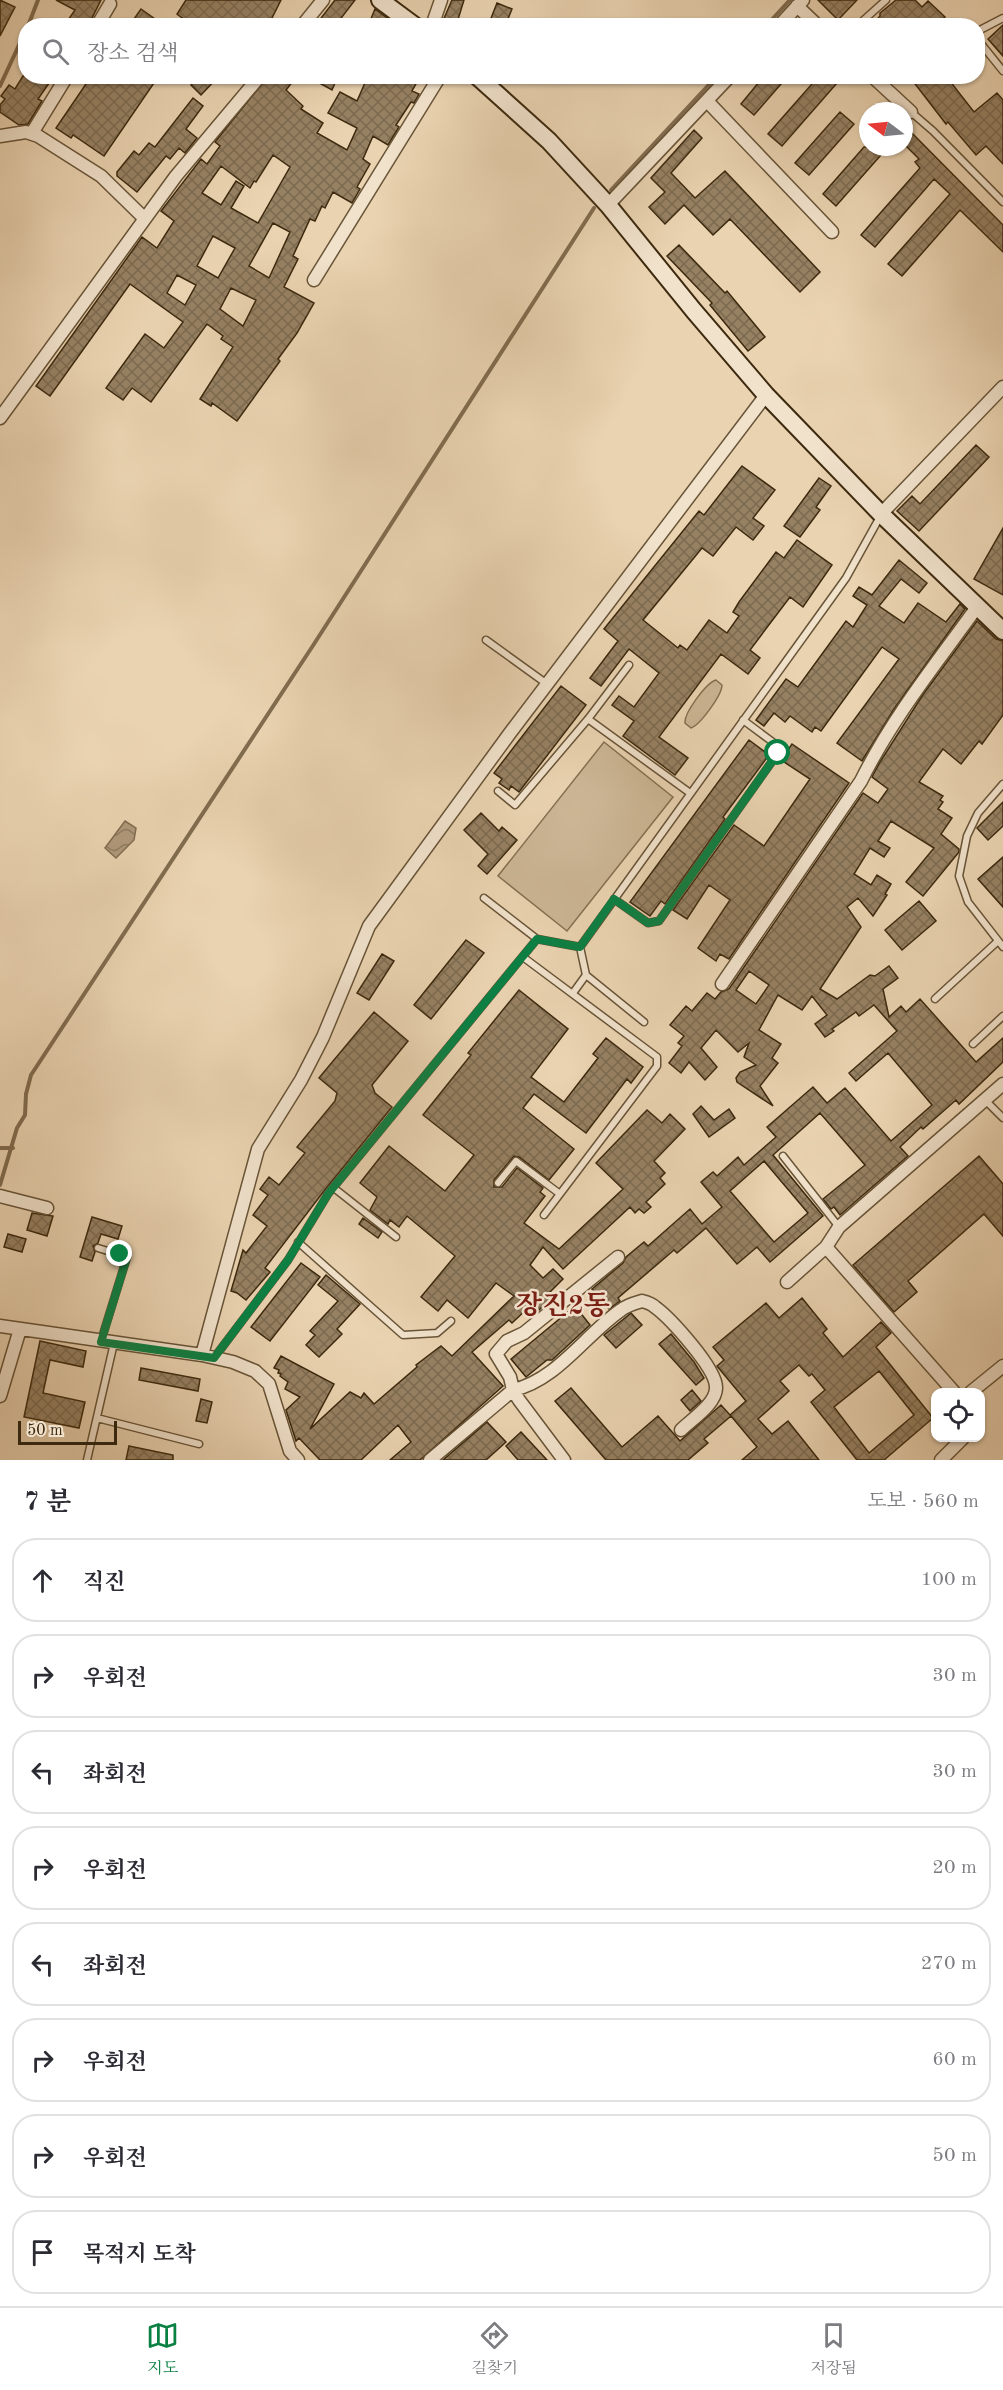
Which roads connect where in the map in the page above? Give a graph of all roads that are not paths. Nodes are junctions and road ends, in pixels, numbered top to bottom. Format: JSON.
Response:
{"nodes":[{"id":1,"x":323,"y":0,"type":"edge"},
{"id":2,"x":380,"y":0,"type":"edge"},
{"id":3,"x":441,"y":0,"type":"edge"},
{"id":4,"x":886,"y":0,"type":"edge"},
{"id":5,"x":800,"y":3,"type":"edge"},
{"id":6,"x":110,"y":4,"type":"dead end"},
{"id":7,"x":102,"y":18,"type":"edge"},
{"id":8,"x":308,"y":18,"type":"edge"},
{"id":9,"x":404,"y":18,"type":"edge"},
{"id":10,"x":435,"y":18,"type":"edge"},
{"id":11,"x":786,"y":18,"type":"edge"},
{"id":12,"x":812,"y":18,"type":"edge"},
{"id":13,"x":866,"y":18,"type":"edge"},
{"id":14,"x":1003,"y":18,"type":"edge"},
{"id":15,"x":985,"y":27,"type":"edge"},
{"id":16,"x":985,"y":49,"type":"edge"},
{"id":17,"x":1003,"y":71,"type":"edge"},
{"id":18,"x":62,"y":84,"type":"edge"},
{"id":19,"x":253,"y":84,"type":"edge"},
{"id":20,"x":435,"y":84,"type":"edge"},
{"id":21,"x":486,"y":84,"type":"edge"},
{"id":22,"x":723,"y":84,"type":"edge"},
{"id":23,"x":885,"y":84,"type":"edge"},
{"id":24,"x":707,"y":101,"type":"junction"},
{"id":25,"x":902,"y":102,"type":"edge"},
{"id":26,"x":913,"y":114,"type":"edge"},
{"id":27,"x":32,"y":133,"type":"junction"},
{"id":28,"x":0,"y":136,"type":"edge"},
{"id":29,"x":1003,"y":202,"type":"edge"},
{"id":30,"x":608,"y":205,"type":"junction"},
{"id":31,"x":144,"y":218,"type":"junction"},
{"id":32,"x":832,"y":232,"type":"dead end"},
{"id":33,"x":314,"y":280,"type":"dead end"},
{"id":34,"x":1003,"y":387,"type":"edge"},
{"id":35,"x":766,"y":395,"type":"junction"},
{"id":36,"x":0,"y":418,"type":"edge"},
{"id":37,"x":881,"y":514,"type":"junction"},
{"id":38,"x":977,"y":608,"type":"junction"},
{"id":39,"x":1003,"y":631,"type":"edge"},
{"id":40,"x":486,"y":640,"type":"dead end"},
{"id":41,"x":629,"y":665,"type":"dead end"},
{"id":42,"x":547,"y":684,"type":"junction"},
{"id":43,"x":588,"y":718,"type":"junction"},
{"id":44,"x":743,"y":720,"type":"junction"},
{"id":45,"x":1003,"y":784,"type":"edge"},
{"id":46,"x":498,"y":791,"type":"dead end"},
{"id":47,"x":690,"y":794,"type":"junction"},
{"id":48,"x":484,"y":898,"type":"dead end"},
{"id":49,"x":614,"y":899,"type":"junction"},
{"id":50,"x":537,"y":939,"type":"junction"},
{"id":51,"x":998,"y":941,"type":"junction"},
{"id":52,"x":580,"y":947,"type":"junction"},
{"id":53,"x":1003,"y":947,"type":"edge"},
{"id":54,"x":523,"y":957,"type":"junction"},
{"id":55,"x":586,"y":975,"type":"junction"},
{"id":56,"x":722,"y":984,"type":"dead end"},
{"id":57,"x":573,"y":993,"type":"junction"},
{"id":58,"x":935,"y":999,"type":"dead end"},
{"id":59,"x":1003,"y":1016,"type":"edge"},
{"id":60,"x":644,"y":1022,"type":"dead end"},
{"id":61,"x":973,"y":1044,"type":"dead end"},
{"id":62,"x":1003,"y":1084,"type":"edge"},
{"id":63,"x":985,"y":1100,"type":"junction"},
{"id":64,"x":1003,"y":1118,"type":"edge"},
{"id":65,"x":783,"y":1156,"type":"dead end"},
{"id":66,"x":498,"y":1183,"type":"dead end"},
{"id":67,"x":334,"y":1188,"type":"junction"},
{"id":68,"x":560,"y":1194,"type":"junction"},
{"id":69,"x":1,"y":1196,"type":"edge"},
{"id":70,"x":47,"y":1208,"type":"dead end"},
{"id":71,"x":544,"y":1215,"type":"dead end"},
{"id":72,"x":839,"y":1227,"type":"junction"},
{"id":73,"x":396,"y":1237,"type":"dead end"},
{"id":74,"x":298,"y":1242,"type":"junction"},
{"id":75,"x":826,"y":1247,"type":"junction"},
{"id":76,"x":98,"y":1248,"type":"dead end"},
{"id":77,"x":618,"y":1257,"type":"dead end"},
{"id":78,"x":787,"y":1282,"type":"dead end"},
{"id":79,"x":451,"y":1321,"type":"dead end"},
{"id":80,"x":0,"y":1326,"type":"edge"},
{"id":81,"x":20,"y":1329,"type":"junction"},
{"id":82,"x":107,"y":1342,"type":"junction"},
{"id":83,"x":208,"y":1356,"type":"junction"},
{"id":84,"x":1003,"y":1366,"type":"edge"},
{"id":85,"x":950,"y":1388,"type":"edge"},
{"id":86,"x":976,"y":1388,"type":"edge"},
{"id":87,"x":513,"y":1390,"type":"junction"},
{"id":88,"x":0,"y":1396,"type":"edge"},
{"id":89,"x":97,"y":1418,"type":"junction"},
{"id":90,"x":681,"y":1430,"type":"dead end"},
{"id":91,"x":958,"y":1442,"type":"edge"},
{"id":92,"x":199,"y":1444,"type":"dead end"},
{"id":93,"x":87,"y":1460,"type":"edge"},
{"id":94,"x":298,"y":1460,"type":"edge"},
{"id":95,"x":430,"y":1460,"type":"edge"},
{"id":96,"x":564,"y":1460,"type":"edge"},
{"id":97,"x":941,"y":1460,"type":"edge"}],
"edges":[{"from":1,"to":8,"type":"street"},
{"from":2,"to":9,"type":"street"},
{"from":3,"to":10,"type":"street"},
{"from":4,"to":13,"type":"lane"},
{"from":5,"to":11,"type":"street"},
{"from":5,"to":12,"type":"street"},
{"from":6,"to":7,"type":"street"},
{"from":14,"to":15,"type":"lane"},
{"from":16,"to":17,"type":"lane"},
{"from":18,"to":27,"type":"street"},
{"from":19,"to":31,"type":"street"},
{"from":20,"to":33,"type":"street"},
{"from":21,"to":30,"type":"street"},
{"from":22,"to":24,"type":"street"},
{"from":23,"to":25,"type":"street"},
{"from":24,"to":30,"type":"street"},
{"from":24,"to":32,"type":"street"},
{"from":26,"to":29,"type":"lane"},
{"from":27,"to":28,"type":"street"},
{"from":27,"to":31,"type":"street"},
{"from":30,"to":35,"type":"street"},
{"from":31,"to":36,"type":"street"},
{"from":34,"to":37,"type":"street"},
{"from":35,"to":37,"type":"street"},
{"from":35,"to":42,"type":"street"},
{"from":37,"to":38,"type":"street"},
{"from":37,"to":44,"type":"lane"},
{"from":38,"to":39,"type":"street"},
{"from":38,"to":56,"type":"street"},
{"from":40,"to":42,"type":"lane"},
{"from":41,"to":43,"type":"lane"},
{"from":42,"to":83,"type":"street"},
{"from":43,"to":46,"type":"lane"},
{"from":43,"to":47,"type":"lane"},
{"from":44,"to":47,"type":"lane"},
{"from":44,"to":49,"type":"lane"},
{"from":45,"to":51,"type":"lane"},
{"from":47,"to":49,"type":"lane"},
{"from":48,"to":50,"type":"lane"},
{"from":49,"to":52,"type":"lane"},
{"from":50,"to":52,"type":"lane"},
{"from":50,"to":54,"type":"lane"},
{"from":51,"to":53,"type":"lane"},
{"from":51,"to":58,"type":"lane"},
{"from":52,"to":55,"type":"lane"},
{"from":54,"to":57,"type":"lane"},
{"from":54,"to":67,"type":"lane"},
{"from":55,"to":57,"type":"lane"},
{"from":55,"to":60,"type":"lane"},
{"from":57,"to":68,"type":"lane"},
{"from":59,"to":61,"type":"lane"},
{"from":62,"to":63,"type":"street"},
{"from":63,"to":64,"type":"lane"},
{"from":63,"to":72,"type":"street"},
{"from":65,"to":72,"type":"lane"},
{"from":66,"to":68,"type":"lane"},
{"from":67,"to":73,"type":"lane"},
{"from":67,"to":74,"type":"lane"},
{"from":68,"to":71,"type":"lane"},
{"from":69,"to":70,"type":"street"},
{"from":72,"to":75,"type":"street"},
{"from":74,"to":79,"type":"lane"},
{"from":74,"to":83,"type":"lane"},
{"from":75,"to":78,"type":"street"},
{"from":75,"to":85,"type":"street"},
{"from":76,"to":82,"type":"lane"},
{"from":77,"to":87,"type":"street"},
{"from":80,"to":81,"type":"street"},
{"from":81,"to":82,"type":"street"},
{"from":81,"to":88,"type":"street"},
{"from":82,"to":83,"type":"street"},
{"from":82,"to":89,"type":"lane"},
{"from":83,"to":94,"type":"street"},
{"from":84,"to":86,"type":"street"},
{"from":87,"to":90,"type":"street"},
{"from":87,"to":95,"type":"street"},
{"from":87,"to":96,"type":"street"},
{"from":89,"to":92,"type":"lane"},
{"from":89,"to":93,"type":"lane"},
{"from":91,"to":97,"type":"street"}]}
